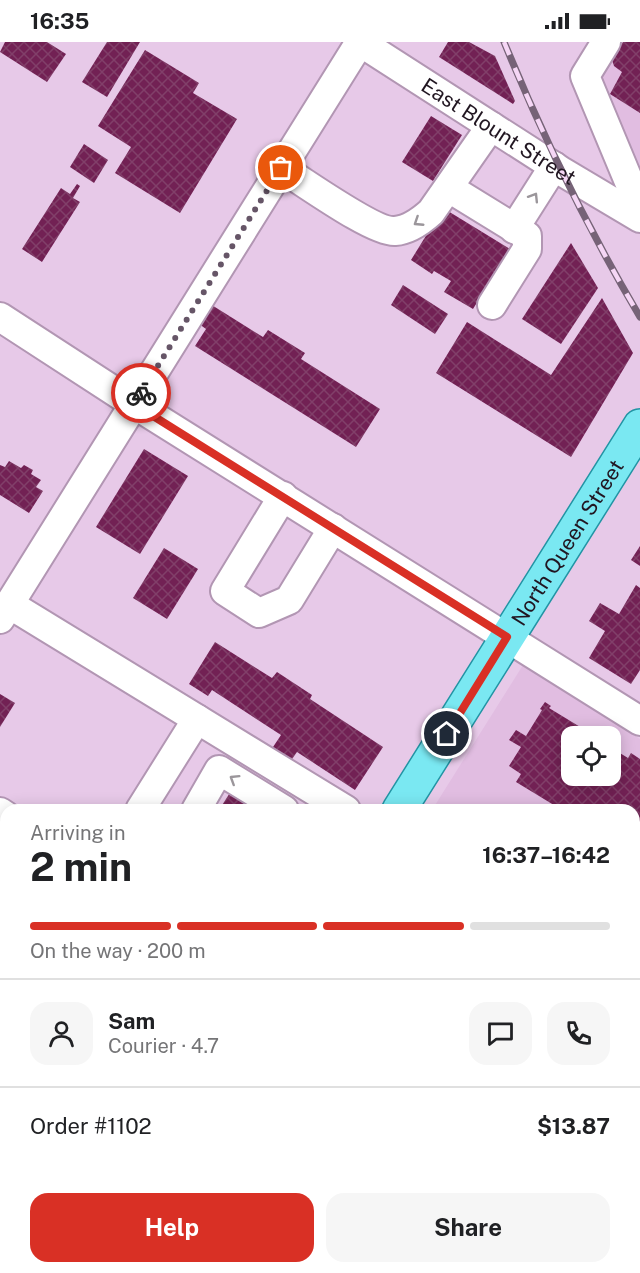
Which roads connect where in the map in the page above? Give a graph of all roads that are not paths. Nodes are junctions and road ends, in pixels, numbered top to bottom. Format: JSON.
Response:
{"nodes":[{"id":1,"x":360,"y":42,"type":"edge"},
{"id":2,"x":606,"y":42,"type":"edge"},
{"id":3,"x":491,"y":126,"type":"junction"},
{"id":4,"x":554,"y":166,"type":"junction"},
{"id":5,"x":281,"y":168,"type":"junction"},
{"id":6,"x":449,"y":188,"type":"junction"},
{"id":7,"x":640,"y":208,"type":"edge"},
{"id":8,"x":640,"y":218,"type":"edge"},
{"id":9,"x":514,"y":229,"type":"junction"},
{"id":10,"x":492,"y":305,"type":"dead end"},
{"id":11,"x":0,"y":317,"type":"edge"},
{"id":12,"x":134,"y":404,"type":"junction"},
{"id":13,"x":640,"y":426,"type":"edge"},
{"id":14,"x":283,"y":496,"type":"junction"},
{"id":15,"x":333,"y":528,"type":"junction"},
{"id":16,"x":5,"y":611,"type":"edge"},
{"id":17,"x":507,"y":637,"type":"junction"},
{"id":18,"x":636,"y":709,"type":"edge"},
{"id":19,"x":197,"y":719,"type":"junction"},
{"id":20,"x":144,"y":804,"type":"edge"},
{"id":21,"x":199,"y":804,"type":"edge"},
{"id":22,"x":274,"y":804,"type":"edge"},
{"id":23,"x":336,"y":804,"type":"edge"},
{"id":24,"x":403,"y":804,"type":"edge"}],
"edges":[{"from":1,"to":3,"type":"street","name":"East Blount Street"},
{"from":1,"to":5,"type":"street"},
{"from":2,"to":7,"type":"street"},
{"from":3,"to":4,"type":"street","name":"East Blount Street"},
{"from":3,"to":6,"type":"street"},
{"from":4,"to":8,"type":"street","name":"East Blount Street"},
{"from":9,"to":4,"type":"street","one_way":true},
{"from":6,"to":5,"type":"street","one_way":true},
{"from":5,"to":12,"type":"street"},
{"from":6,"to":9,"type":"street"},
{"from":9,"to":10,"type":"street"},
{"from":11,"to":12,"type":"street"},
{"from":12,"to":14,"type":"street"},
{"from":12,"to":16,"type":"street"},
{"from":13,"to":17,"type":"main road","name":"North Queen Street"},
{"from":14,"to":15,"type":"street"},
{"from":14,"to":15,"type":"street"},
{"from":15,"to":17,"type":"street"},
{"from":16,"to":19,"type":"street"},
{"from":17,"to":18,"type":"street"},
{"from":17,"to":24,"type":"main road","name":"North Queen Street"},
{"from":19,"to":20,"type":"street"},
{"from":19,"to":23,"type":"street"},
{"from":22,"to":21,"type":"street","one_way":true}]}
